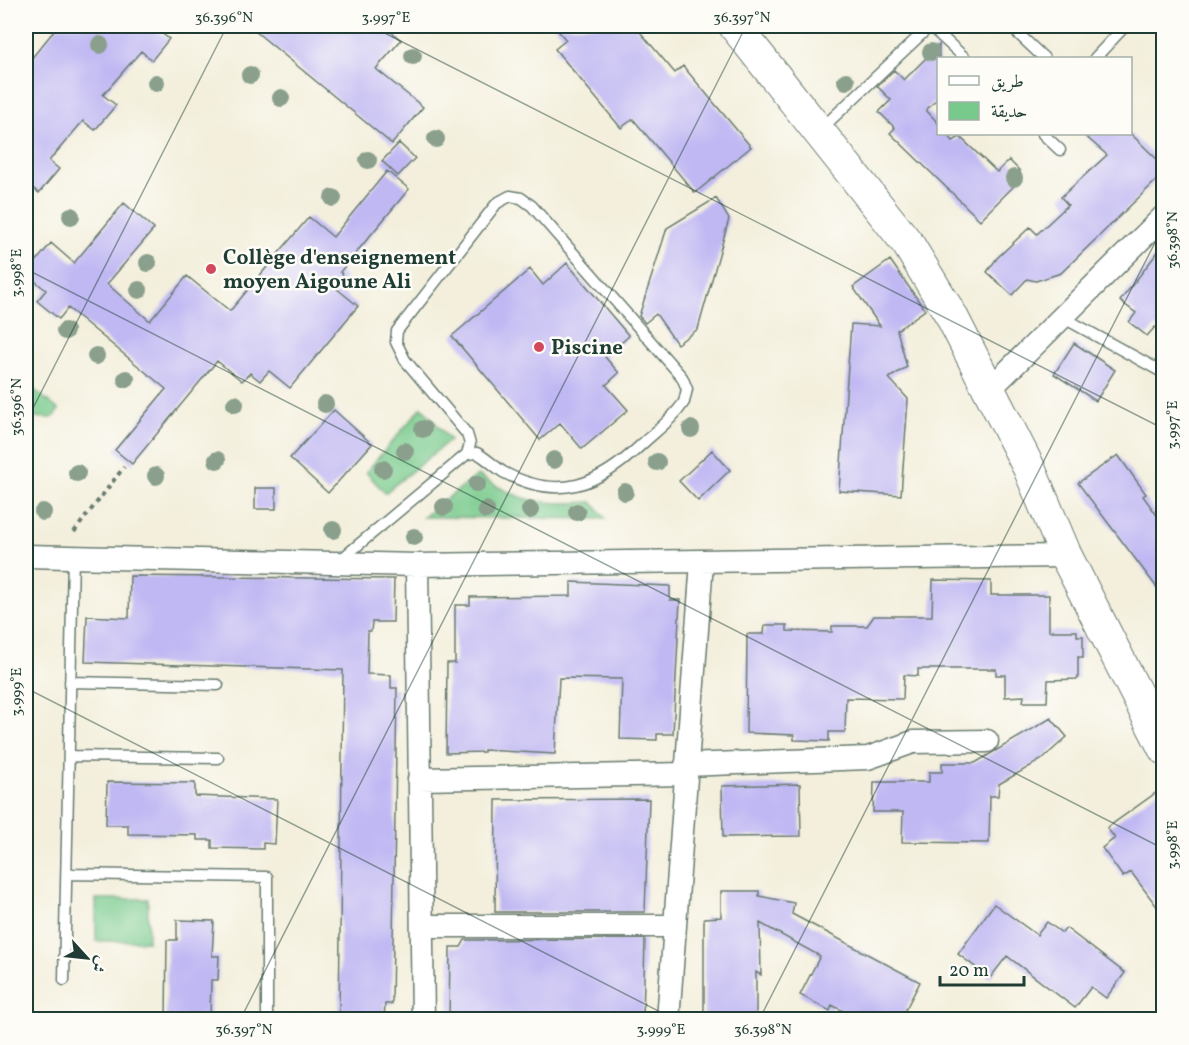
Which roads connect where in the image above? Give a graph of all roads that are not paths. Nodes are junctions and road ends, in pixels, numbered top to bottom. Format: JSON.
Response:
{"nodes":[{"id":1,"x":735,"y":26,"type":"edge"},
{"id":2,"x":930,"y":26,"type":"edge"},
{"id":3,"x":1010,"y":26,"type":"edge"},
{"id":4,"x":1125,"y":26,"type":"edge"},
{"id":5,"x":963,"y":57,"type":"edge"},
{"id":6,"x":1043,"y":57,"type":"edge"},
{"id":7,"x":1096,"y":57,"type":"edge"},
{"id":8,"x":819,"y":131,"type":"junction"},
{"id":9,"x":1043,"y":135,"type":"edge"},
{"id":10,"x":1060,"y":150,"type":"dead end"},
{"id":11,"x":1164,"y":216,"type":"edge"},
{"id":12,"x":1064,"y":318,"type":"junction"},
{"id":13,"x":1164,"y":373,"type":"edge"},
{"id":14,"x":989,"y":390,"type":"junction"},
{"id":15,"x":467,"y":454,"type":"junction"},
{"id":16,"x":26,"y":556,"type":"edge"},
{"id":17,"x":64,"y":556,"type":"junction"},
{"id":18,"x":1066,"y":556,"type":"junction"},
{"id":19,"x":702,"y":562,"type":"junction"},
{"id":20,"x":338,"y":563,"type":"junction"},
{"id":21,"x":417,"y":565,"type":"junction"},
{"id":22,"x":70,"y":682,"type":"junction"},
{"id":23,"x":218,"y":685,"type":"dead end"},
{"id":24,"x":987,"y":741,"type":"dead end"},
{"id":25,"x":1164,"y":748,"type":"edge"},
{"id":26,"x":69,"y":756,"type":"junction"},
{"id":27,"x":218,"y":758,"type":"dead end"},
{"id":28,"x":686,"y":770,"type":"junction"},
{"id":29,"x":419,"y":779,"type":"junction"},
{"id":30,"x":67,"y":874,"type":"junction"},
{"id":31,"x":422,"y":926,"type":"junction"},
{"id":32,"x":675,"y":926,"type":"junction"},
{"id":33,"x":64,"y":980,"type":"dead end"},
{"id":34,"x":267,"y":1020,"type":"edge"},
{"id":35,"x":423,"y":1020,"type":"edge"},
{"id":36,"x":668,"y":1020,"type":"edge"}],
"edges":[{"from":1,"to":8,"type":"main road"},
{"from":2,"to":5,"type":"lane"},
{"from":2,"to":8,"type":"lane"},
{"from":3,"to":6,"type":"lane"},
{"from":4,"to":7,"type":"lane"},
{"from":8,"to":14,"type":"main road"},
{"from":9,"to":10,"type":"lane"},
{"from":11,"to":12,"type":"street"},
{"from":12,"to":13,"type":"lane"},
{"from":12,"to":14,"type":"street"},
{"from":14,"to":18,"type":"main road"},
{"from":15,"to":15,"type":"lane"},
{"from":15,"to":20,"type":"lane"},
{"from":16,"to":17,"type":"street"},
{"from":17,"to":20,"type":"street"},
{"from":17,"to":22,"type":"lane"},
{"from":18,"to":19,"type":"street"},
{"from":18,"to":25,"type":"main road"},
{"from":19,"to":21,"type":"street"},
{"from":19,"to":28,"type":"street"},
{"from":20,"to":21,"type":"street"},
{"from":21,"to":29,"type":"street"},
{"from":22,"to":23,"type":"lane"},
{"from":22,"to":26,"type":"lane"},
{"from":24,"to":28,"type":"street"},
{"from":26,"to":27,"type":"lane"},
{"from":26,"to":30,"type":"lane"},
{"from":28,"to":29,"type":"street"},
{"from":28,"to":32,"type":"street"},
{"from":29,"to":31,"type":"street"},
{"from":30,"to":33,"type":"lane"},
{"from":30,"to":34,"type":"lane"},
{"from":31,"to":32,"type":"street"},
{"from":31,"to":35,"type":"street"},
{"from":32,"to":36,"type":"street"}]}
